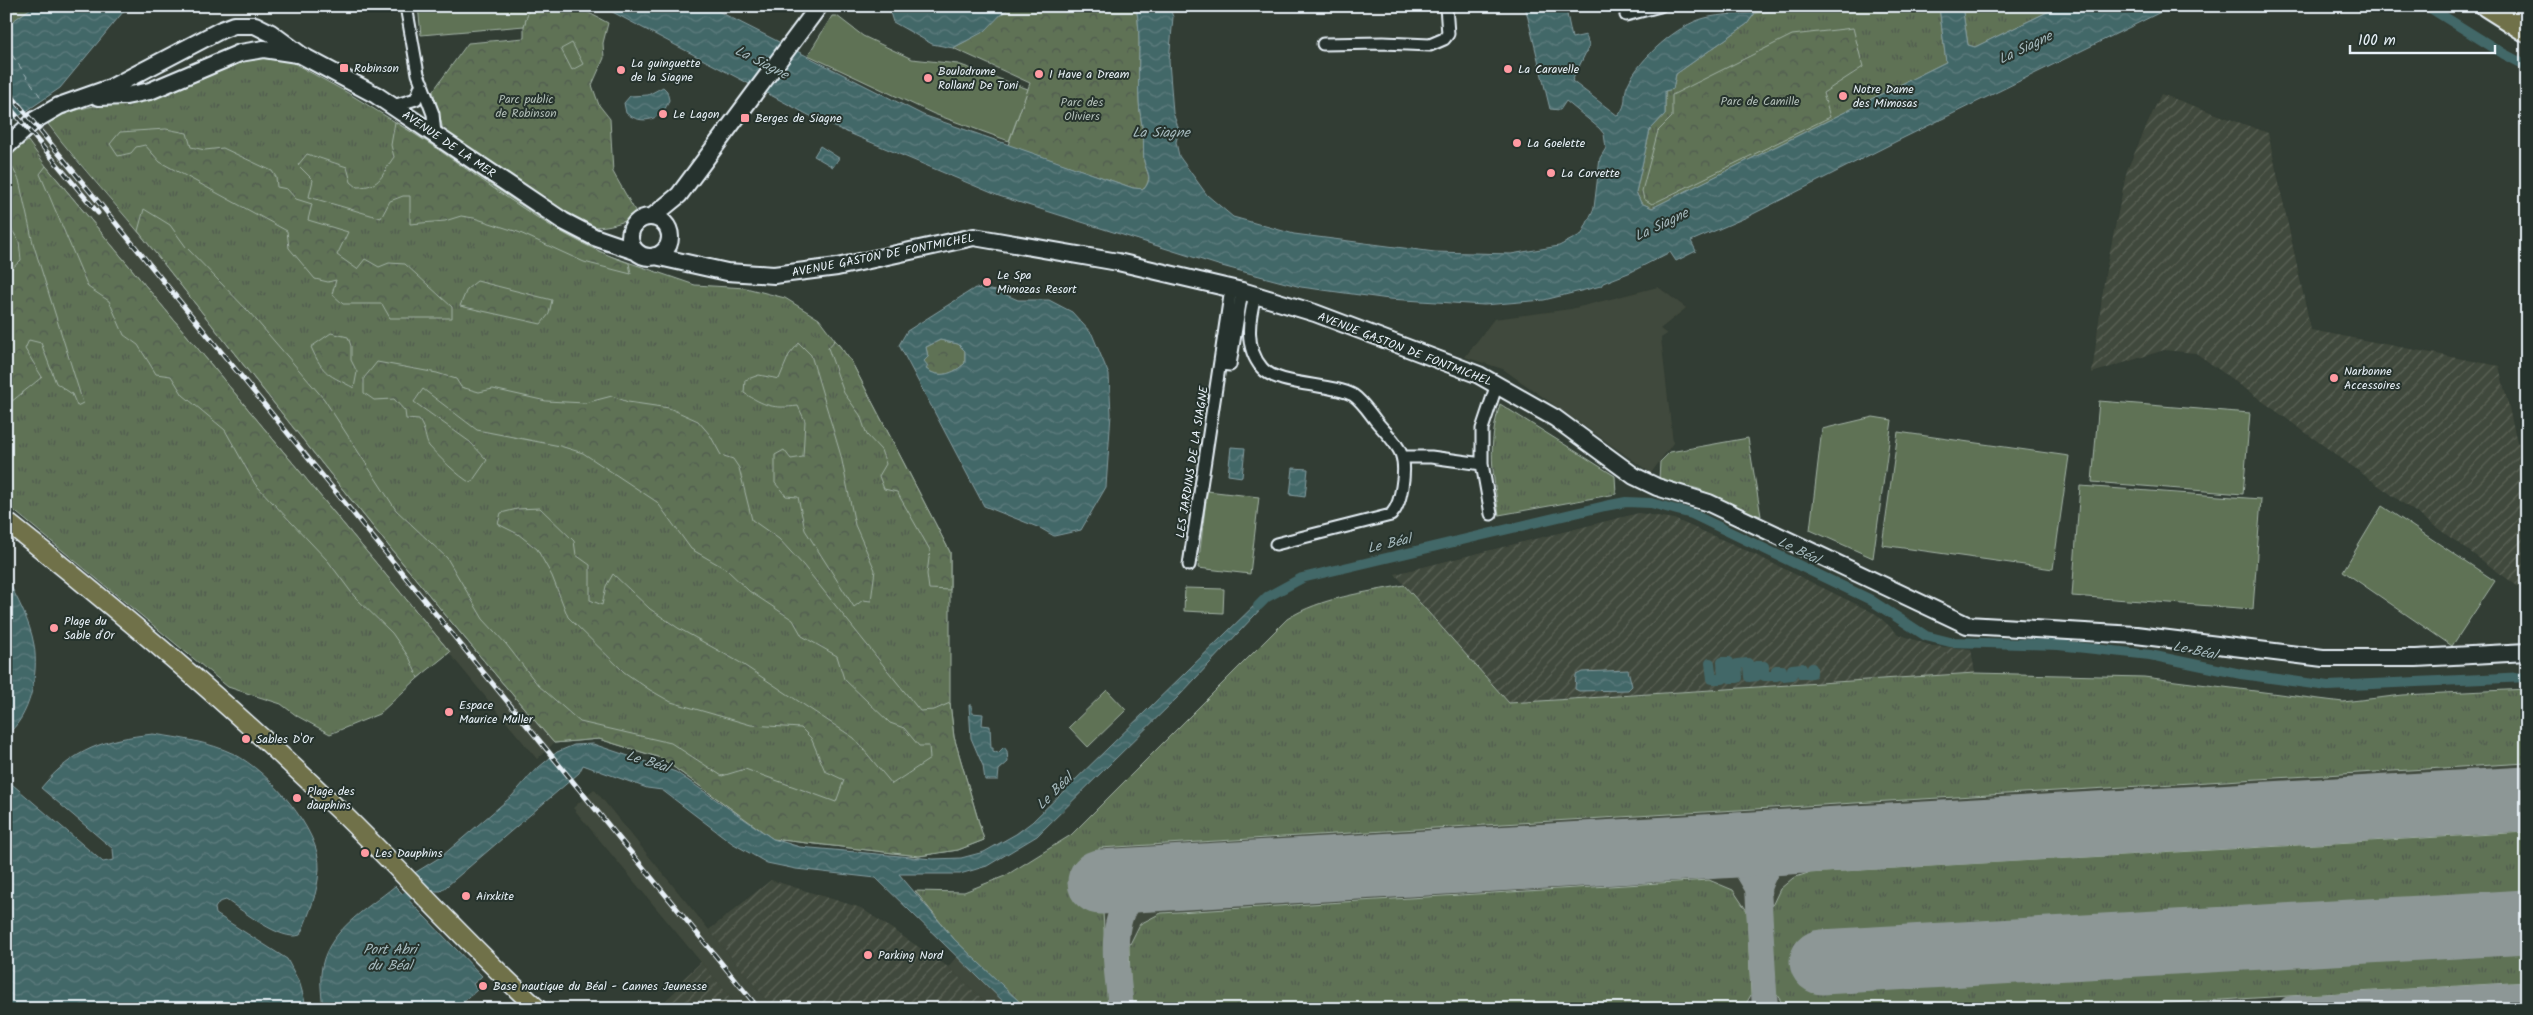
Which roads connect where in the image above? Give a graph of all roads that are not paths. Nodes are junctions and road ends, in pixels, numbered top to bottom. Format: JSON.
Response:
{"nodes":[{"id":1,"x":406,"y":6,"type":"edge"},
{"id":2,"x":819,"y":6,"type":"edge"},
{"id":3,"x":1446,"y":6,"type":"edge"},
{"id":4,"x":1660,"y":6,"type":"edge"},
{"id":5,"x":2486,"y":6,"type":"edge"},
{"id":6,"x":2522,"y":6,"type":"edge"},
{"id":7,"x":2527,"y":10,"type":"edge"},
{"id":8,"x":1626,"y":15,"type":"dead end"},
{"id":9,"x":2527,"y":32,"type":"edge"},
{"id":10,"x":1323,"y":44,"type":"dead end"},
{"id":11,"x":301,"y":56,"type":"junction"},
{"id":12,"x":422,"y":83,"type":"junction"},
{"id":13,"x":85,"y":96,"type":"junction"},
{"id":14,"x":416,"y":99,"type":"junction"},
{"id":15,"x":393,"y":106,"type":"junction"},
{"id":16,"x":431,"y":109,"type":"junction"},
{"id":17,"x":413,"y":119,"type":"junction"},
{"id":18,"x":435,"y":134,"type":"junction"},
{"id":19,"x":6,"y":146,"type":"edge"},
{"id":20,"x":679,"y":195,"type":"junction"},
{"id":21,"x":652,"y":217,"type":"junction"},
{"id":22,"x":634,"y":226,"type":"junction"},
{"id":23,"x":670,"y":236,"type":"junction"},
{"id":24,"x":594,"y":237,"type":"junction"},
{"id":25,"x":635,"y":251,"type":"junction"},
{"id":26,"x":655,"y":256,"type":"junction"},
{"id":27,"x":684,"y":263,"type":"junction"},
{"id":28,"x":1243,"y":292,"type":"junction"},
{"id":29,"x":1497,"y":384,"type":"junction"},
{"id":30,"x":1403,"y":457,"type":"junction"},
{"id":31,"x":1482,"y":464,"type":"junction"},
{"id":32,"x":1491,"y":514,"type":"dead end"},
{"id":33,"x":6,"y":521,"type":"edge"},
{"id":34,"x":1276,"y":544,"type":"dead end"},
{"id":35,"x":1189,"y":565,"type":"dead end"},
{"id":36,"x":2527,"y":652,"type":"edge"},
{"id":37,"x":538,"y":1009,"type":"edge"}],
"edges":[{"from":1,"to":12,"type":"street"},
{"from":2,"to":20,"type":"main road"},
{"from":3,"to":10,"type":"street"},
{"from":4,"to":8,"type":"street"},
{"from":5,"to":9,"type":"highway"},
{"from":6,"to":7,"type":"highway"},
{"from":11,"to":13,"type":"main road","name":"AVENUE DE LA MER"},
{"from":11,"to":13,"type":"main road","name":"AVENUE DE LA MER"},
{"from":11,"to":15,"type":"main road","name":"AVENUE DE LA MER"},
{"from":12,"to":14,"type":"street"},
{"from":12,"to":16,"type":"street"},
{"from":13,"to":19,"type":"main road","name":"AVENUE DE LA MER"},
{"from":14,"to":15,"type":"street"},
{"from":14,"to":17,"type":"street"},
{"from":15,"to":17,"type":"main road","name":"AVENUE DE LA MER"},
{"from":16,"to":17,"type":"street"},
{"from":16,"to":18,"type":"street"},
{"from":17,"to":18,"type":"main road","name":"AVENUE DE LA MER"},
{"from":18,"to":24,"type":"main road","name":"AVENUE DE LA MER"},
{"from":20,"to":21,"type":"main road"},
{"from":20,"to":23,"type":"main road"},
{"from":21,"to":22,"type":"main road"},
{"from":21,"to":23,"type":"main road"},
{"from":22,"to":24,"type":"main road"},
{"from":22,"to":25,"type":"main road"},
{"from":23,"to":26,"type":"main road"},
{"from":23,"to":27,"type":"main road"},
{"from":24,"to":25,"type":"main road","name":"AVENUE DE LA MER"},
{"from":25,"to":26,"type":"main road"},
{"from":26,"to":27,"type":"main road","name":"AVENUE GASTON DE FONTMICHEL"},
{"from":27,"to":28,"type":"main road","name":"AVENUE GASTON DE FONTMICHEL"},
{"from":28,"to":29,"type":"main road","name":"AVENUE GASTON DE FONTMICHEL"},
{"from":28,"to":30,"type":"street"},
{"from":28,"to":35,"type":"street","name":"LES JARDINS DE LA SIAGNE"},
{"from":29,"to":31,"type":"street"},
{"from":29,"to":36,"type":"main road","name":"AVENUE GASTON DE FONTMICHEL"},
{"from":30,"to":31,"type":"street"},
{"from":30,"to":34,"type":"street"},
{"from":31,"to":32,"type":"street"},
{"from":33,"to":37,"type":"main road"}]}
